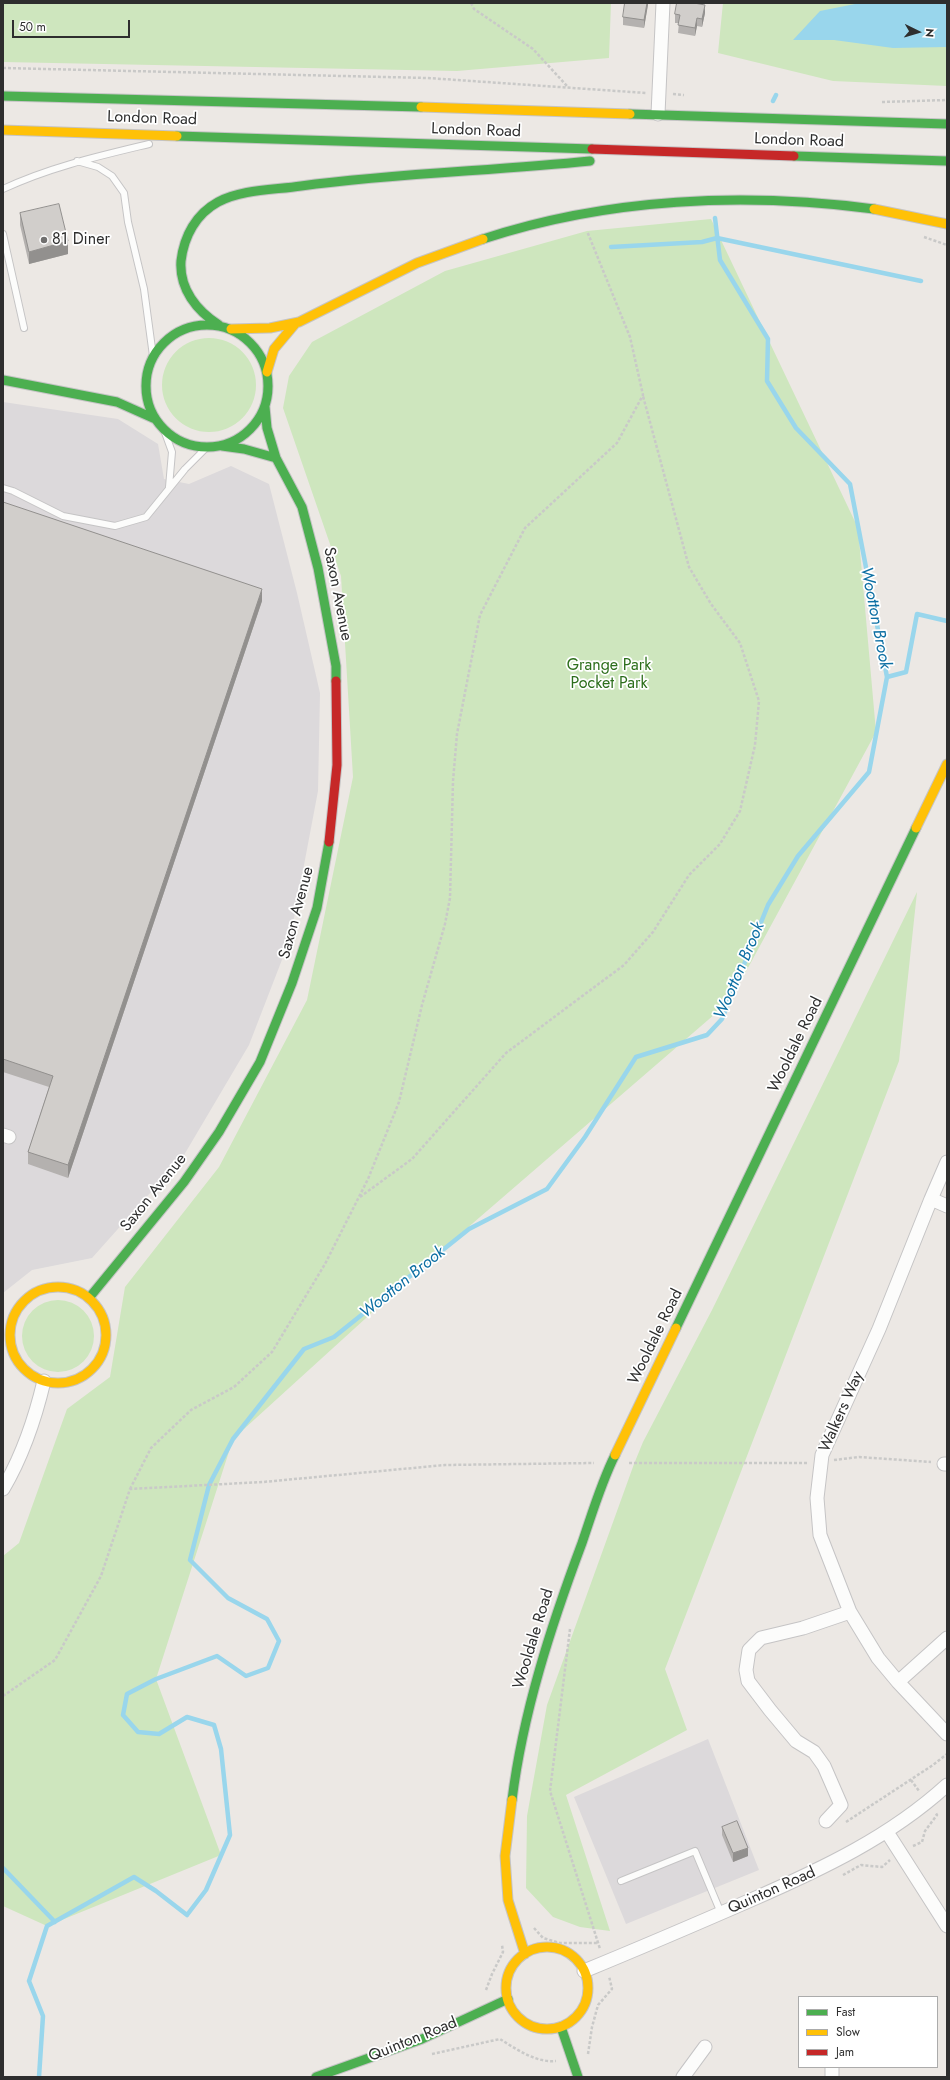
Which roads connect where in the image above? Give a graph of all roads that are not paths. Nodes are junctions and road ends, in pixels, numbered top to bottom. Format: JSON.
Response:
{"nodes":[{"id":1,"x":663,"y":3,"type":"edge"},
{"id":2,"x":3,"y":96,"type":"edge"},
{"id":3,"x":658,"y":114,"type":"junction"},
{"id":4,"x":947,"y":124,"type":"edge"},
{"id":5,"x":3,"y":130,"type":"edge"},
{"id":6,"x":188,"y":135,"type":"junction"},
{"id":7,"x":661,"y":152,"type":"junction"},
{"id":8,"x":78,"y":161,"type":"junction"},
{"id":9,"x":947,"y":161,"type":"edge"},
{"id":10,"x":3,"y":189,"type":"edge"},
{"id":11,"x":947,"y":224,"type":"edge"},
{"id":12,"x":3,"y":234,"type":"edge"},
{"id":13,"x":295,"y":324,"type":"junction"},
{"id":14,"x":219,"y":325,"type":"junction"},
{"id":15,"x":24,"y":328,"type":"dead end"},
{"id":16,"x":231,"y":329,"type":"junction"},
{"id":17,"x":153,"y":356,"type":"junction"},
{"id":18,"x":267,"y":372,"type":"junction"},
{"id":19,"x":3,"y":380,"type":"edge"},
{"id":20,"x":265,"y":407,"type":"junction"},
{"id":21,"x":155,"y":419,"type":"junction"},
{"id":22,"x":164,"y":430,"type":"junction"},
{"id":23,"x":222,"y":446,"type":"junction"},
{"id":24,"x":206,"y":448,"type":"junction"},
{"id":25,"x":276,"y":458,"type":"junction"},
{"id":26,"x":3,"y":488,"type":"edge"},
{"id":27,"x":169,"y":489,"type":"junction"},
{"id":28,"x":947,"y":764,"type":"edge"},
{"id":29,"x":947,"y":1162,"type":"edge"},
{"id":30,"x":931,"y":1199,"type":"junction"},
{"id":31,"x":947,"y":1206,"type":"edge"},
{"id":32,"x":89,"y":1298,"type":"junction"},
{"id":33,"x":7,"y":1330,"type":"edge"},
{"id":34,"x":44,"y":1381,"type":"junction"},
{"id":35,"x":3,"y":1488,"type":"edge"},
{"id":36,"x":850,"y":1612,"type":"junction"},
{"id":37,"x":947,"y":1638,"type":"edge"},
{"id":38,"x":898,"y":1682,"type":"junction"},
{"id":39,"x":947,"y":1734,"type":"edge"},
{"id":40,"x":947,"y":1785,"type":"edge"},
{"id":41,"x":826,"y":1822,"type":"dead end"},
{"id":42,"x":887,"y":1832,"type":"junction"},
{"id":43,"x":621,"y":1881,"type":"dead end"},
{"id":44,"x":721,"y":1913,"type":"junction"},
{"id":45,"x":947,"y":1926,"type":"edge"},
{"id":46,"x":525,"y":1954,"type":"junction"},
{"id":47,"x":584,"y":1971,"type":"junction"},
{"id":48,"x":508,"y":1999,"type":"junction"},
{"id":49,"x":561,"y":2027,"type":"junction"},
{"id":50,"x":706,"y":2047,"type":"dead end"},
{"id":51,"x":316,"y":2077,"type":"edge"},
{"id":52,"x":578,"y":2077,"type":"edge"},
{"id":53,"x":683,"y":2077,"type":"edge"}],
"edges":[{"from":1,"to":3,"type":"street"},
{"from":2,"to":3,"type":"main road","name":"London Road"},
{"from":3,"to":4,"type":"main road","name":"London Road"},
{"from":5,"to":6,"type":"main road","name":"London Road"},
{"from":6,"to":7,"type":"main road","name":"London Road"},
{"from":6,"to":8,"type":"lane"},
{"from":7,"to":9,"type":"main road","name":"London Road"},
{"from":7,"to":14,"type":"main road"},
{"from":8,"to":10,"type":"lane"},
{"from":8,"to":17,"type":"lane"},
{"from":11,"to":13,"type":"main road"},
{"from":12,"to":15,"type":"lane"},
{"from":13,"to":16,"type":"main road"},
{"from":13,"to":18,"type":"main road"},
{"from":14,"to":16,"type":"main road"},
{"from":14,"to":17,"type":"main road"},
{"from":16,"to":18,"type":"main road"},
{"from":17,"to":21,"type":"main road"},
{"from":18,"to":20,"type":"main road"},
{"from":19,"to":21,"type":"main road"},
{"from":20,"to":23,"type":"main road"},
{"from":20,"to":25,"type":"main road","name":"Saxon Avenue"},
{"from":21,"to":22,"type":"main road"},
{"from":22,"to":24,"type":"main road"},
{"from":22,"to":27,"type":"lane"},
{"from":23,"to":24,"type":"main road"},
{"from":23,"to":25,"type":"main road"},
{"from":24,"to":27,"type":"lane"},
{"from":25,"to":32,"type":"main road","name":"Saxon Avenue"},
{"from":26,"to":27,"type":"lane"},
{"from":28,"to":46,"type":"main road","name":"Wooldale Road"},
{"from":29,"to":30,"type":"street","name":"Walkers Way"},
{"from":30,"to":31,"type":"street"},
{"from":30,"to":36,"type":"street","name":"Walkers Way"},
{"from":32,"to":33,"type":"main road"},
{"from":32,"to":34,"type":"main road"},
{"from":33,"to":34,"type":"main road"},
{"from":34,"to":35,"type":"street"},
{"from":36,"to":38,"type":"street","name":"Walkers Way"},
{"from":36,"to":41,"type":"street"},
{"from":37,"to":38,"type":"street"},
{"from":38,"to":39,"type":"street","name":"Walkers Way"},
{"from":40,"to":42,"type":"street","name":"Quinton Road"},
{"from":42,"to":44,"type":"street","name":"Quinton Road"},
{"from":42,"to":45,"type":"street"},
{"from":43,"to":44,"type":"lane"},
{"from":44,"to":47,"type":"street","name":"Quinton Road"},
{"from":46,"to":47,"type":"main road"},
{"from":46,"to":48,"type":"main road"},
{"from":47,"to":49,"type":"main road"},
{"from":48,"to":49,"type":"main road"},
{"from":48,"to":51,"type":"main road","name":"Quinton Road"},
{"from":49,"to":52,"type":"main road"},
{"from":50,"to":53,"type":"street"}]}
